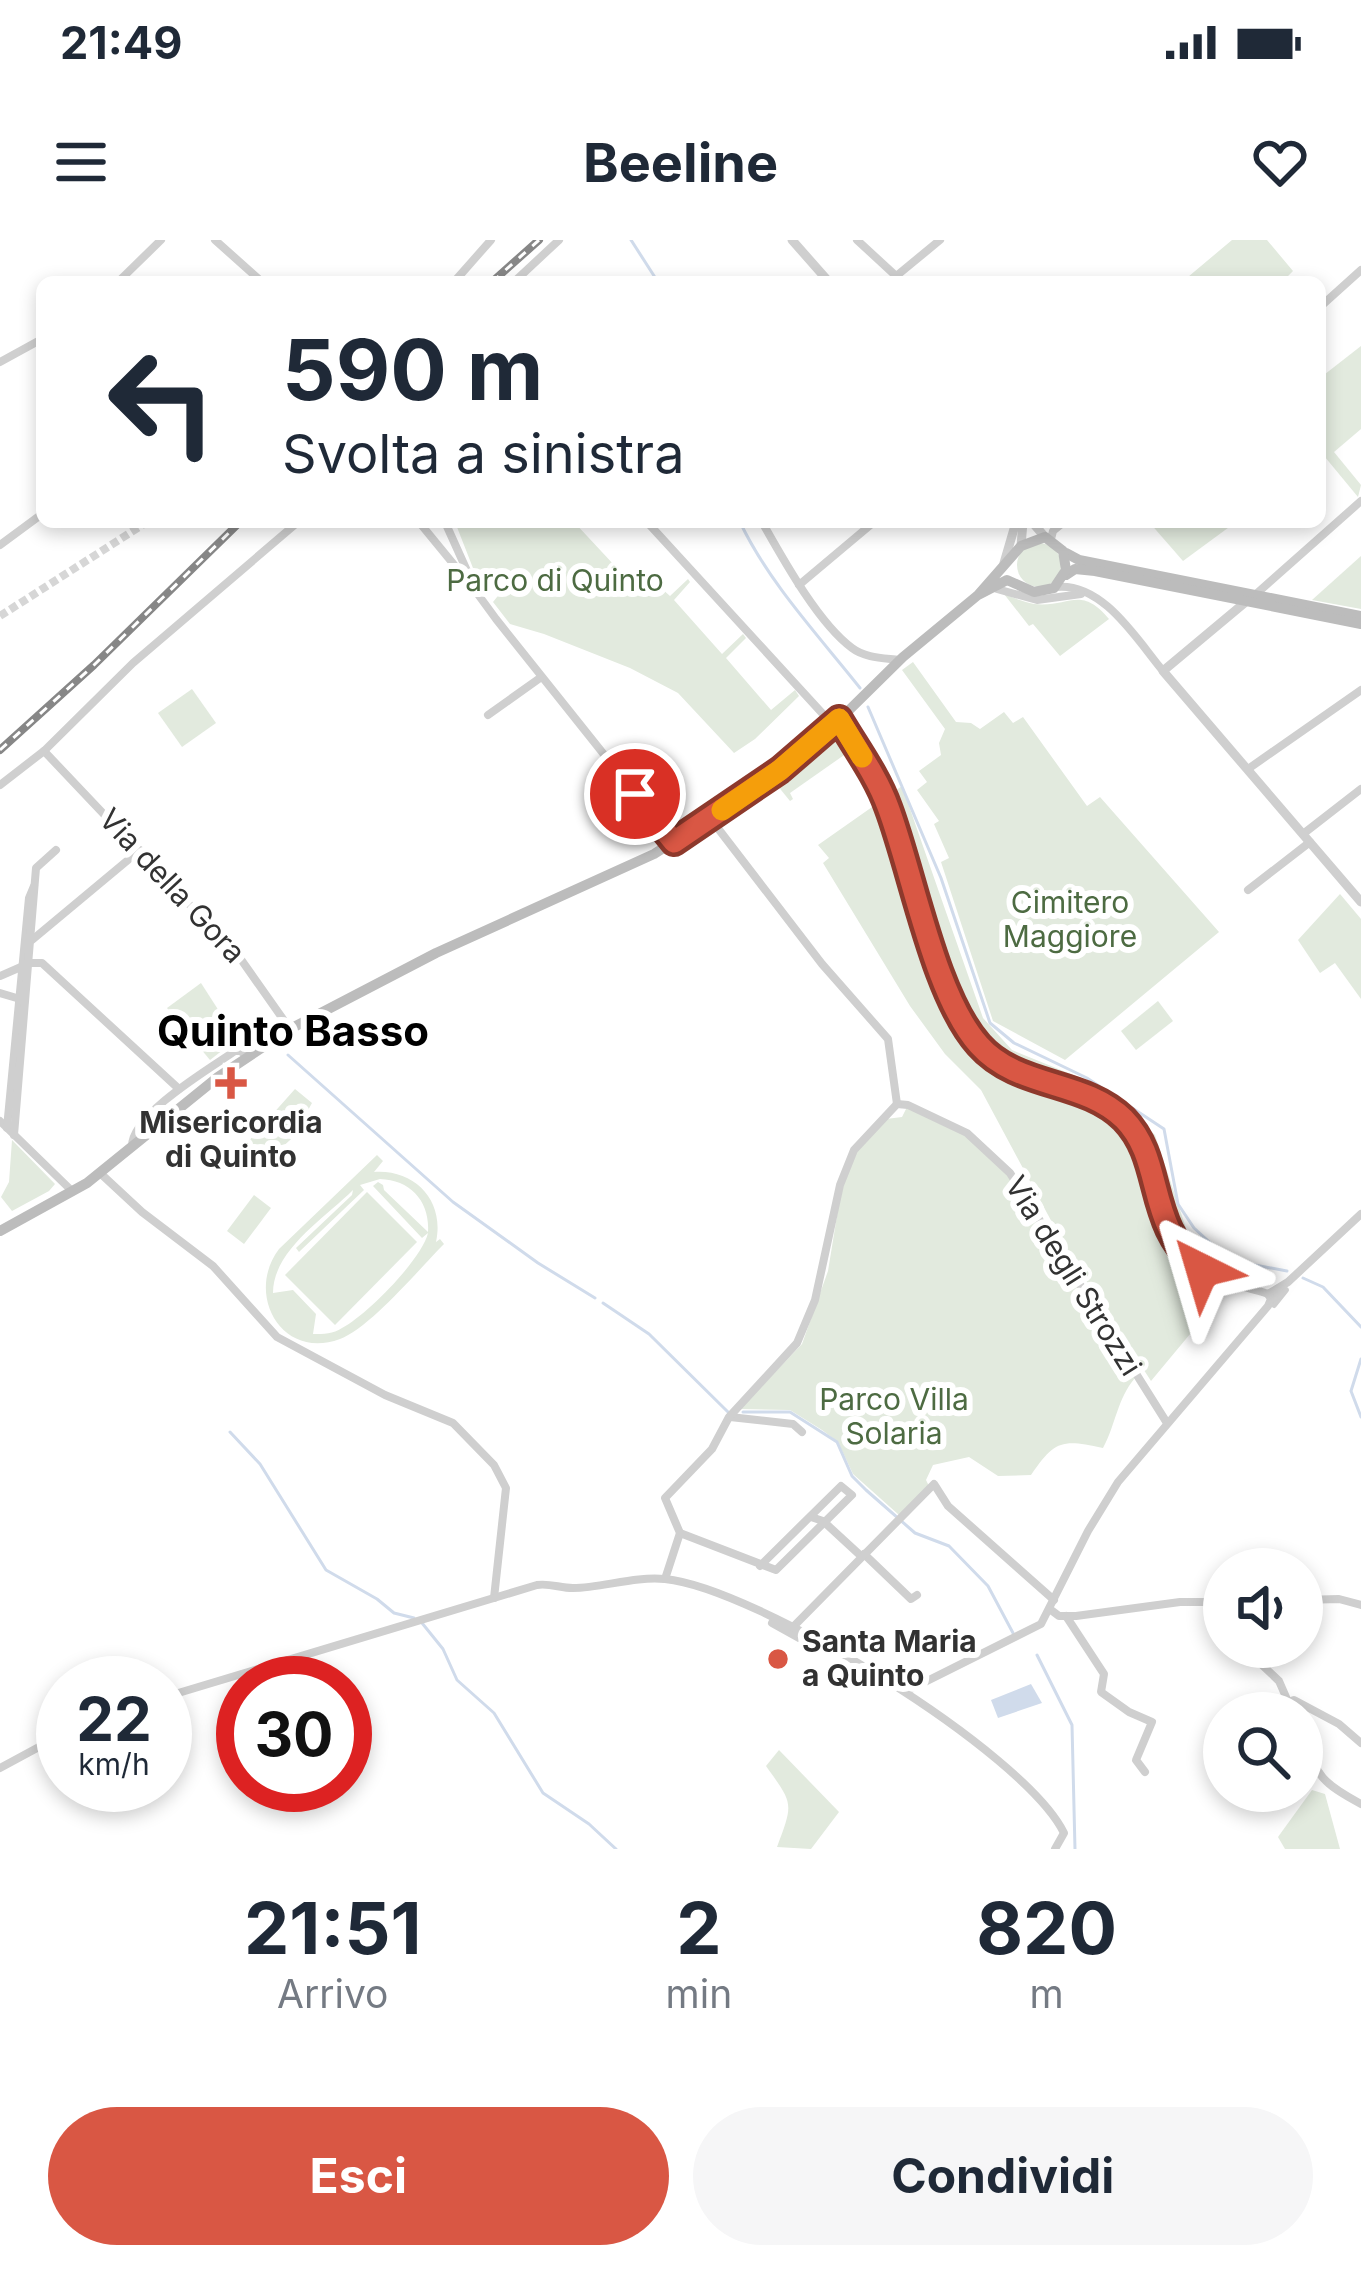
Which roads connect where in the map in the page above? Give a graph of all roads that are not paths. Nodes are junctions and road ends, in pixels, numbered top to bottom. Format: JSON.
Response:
{"nodes":[{"id":1,"x":161,"y":240,"type":"edge"},
{"id":2,"x":215,"y":240,"type":"edge"},
{"id":3,"x":491,"y":240,"type":"edge"},
{"id":4,"x":560,"y":240,"type":"edge"},
{"id":5,"x":792,"y":240,"type":"edge"},
{"id":6,"x":856,"y":240,"type":"edge"},
{"id":7,"x":934,"y":242,"type":"edge"},
{"id":8,"x":1361,"y":270,"type":"edge"},
{"id":9,"x":124,"y":276,"type":"edge"},
{"id":10,"x":255,"y":276,"type":"edge"},
{"id":11,"x":459,"y":276,"type":"edge"},
{"id":12,"x":521,"y":276,"type":"edge"},
{"id":13,"x":824,"y":276,"type":"edge"},
{"id":14,"x":889,"y":276,"type":"edge"},
{"id":15,"x":895,"y":276,"type":"edge"},
{"id":16,"x":1326,"y":302,"type":"edge"},
{"id":17,"x":36,"y":342,"type":"edge"},
{"id":18,"x":0,"y":362,"type":"edge"},
{"id":19,"x":1361,"y":501,"type":"edge"},
{"id":20,"x":36,"y":517,"type":"edge"},
{"id":21,"x":291,"y":528,"type":"edge"},
{"id":22,"x":424,"y":528,"type":"edge"},
{"id":23,"x":448,"y":528,"type":"edge"},
{"id":24,"x":652,"y":528,"type":"edge"},
{"id":25,"x":766,"y":528,"type":"edge"},
{"id":26,"x":867,"y":528,"type":"edge"},
{"id":27,"x":1021,"y":528,"type":"edge"},
{"id":28,"x":1023,"y":528,"type":"edge"},
{"id":29,"x":1033,"y":528,"type":"edge"},
{"id":30,"x":1058,"y":528,"type":"edge"},
{"id":31,"x":5,"y":533,"type":"edge"},
{"id":32,"x":1048,"y":538,"type":"junction"},
{"id":33,"x":0,"y":544,"type":"edge"},
{"id":34,"x":1018,"y":550,"type":"junction"},
{"id":35,"x":1063,"y":551,"type":"junction"},
{"id":36,"x":1001,"y":571,"type":"junction"},
{"id":37,"x":1064,"y":576,"type":"junction"},
{"id":38,"x":799,"y":585,"type":"junction"},
{"id":39,"x":1022,"y":585,"type":"junction"},
{"id":40,"x":1055,"y":588,"type":"junction"},
{"id":41,"x":477,"y":593,"type":"junction"},
{"id":42,"x":978,"y":595,"type":"junction"},
{"id":43,"x":1091,"y":595,"type":"junction"},
{"id":44,"x":1251,"y":598,"type":"junction"},
{"id":45,"x":1361,"y":620,"type":"edge"},
{"id":46,"x":899,"y":660,"type":"junction"},
{"id":47,"x":1163,"y":671,"type":"junction"},
{"id":48,"x":541,"y":678,"type":"junction"},
{"id":49,"x":1361,"y":690,"type":"edge"},
{"id":50,"x":488,"y":715,"type":"dead end"},
{"id":51,"x":836,"y":722,"type":"junction"},
{"id":52,"x":44,"y":751,"type":"junction"},
{"id":53,"x":1248,"y":769,"type":"junction"},
{"id":54,"x":0,"y":785,"type":"edge"},
{"id":55,"x":628,"y":786,"type":"junction"},
{"id":56,"x":1361,"y":789,"type":"edge"},
{"id":57,"x":594,"y":814,"type":"dead end"},
{"id":58,"x":710,"y":818,"type":"junction"},
{"id":59,"x":1306,"y":838,"type":"junction"},
{"id":60,"x":674,"y":842,"type":"junction"},
{"id":61,"x":56,"y":850,"type":"dead end"},
{"id":62,"x":140,"y":850,"type":"junction"},
{"id":63,"x":34,"y":885,"type":"junction"},
{"id":64,"x":1248,"y":890,"type":"dead end"},
{"id":65,"x":1361,"y":902,"type":"edge"},
{"id":66,"x":31,"y":941,"type":"junction"},
{"id":67,"x":30,"y":963,"type":"junction"},
{"id":68,"x":2,"y":975,"type":"edge"},
{"id":69,"x":0,"y":993,"type":"edge"},
{"id":70,"x":20,"y":999,"type":"junction"},
{"id":71,"x":290,"y":1029,"type":"junction"},
{"id":72,"x":247,"y":1058,"type":"junction"},
{"id":73,"x":179,"y":1089,"type":"junction"},
{"id":74,"x":896,"y":1104,"type":"junction"},
{"id":75,"x":7,"y":1128,"type":"edge"},
{"id":76,"x":132,"y":1148,"type":"junction"},
{"id":77,"x":105,"y":1170,"type":"junction"},
{"id":78,"x":73,"y":1192,"type":"junction"},
{"id":79,"x":1360,"y":1216,"type":"edge"},
{"id":80,"x":0,"y":1232,"type":"edge"},
{"id":81,"x":1268,"y":1294,"type":"junction"},
{"id":82,"x":730,"y":1417,"type":"junction"},
{"id":83,"x":1167,"y":1424,"type":"junction"},
{"id":84,"x":802,"y":1432,"type":"dead end"},
{"id":85,"x":811,"y":1517,"type":"junction"},
{"id":86,"x":826,"y":1523,"type":"junction"},
{"id":87,"x":680,"y":1532,"type":"junction"},
{"id":88,"x":863,"y":1555,"type":"junction"},
{"id":89,"x":760,"y":1566,"type":"junction"},
{"id":90,"x":665,"y":1579,"type":"junction"},
{"id":91,"x":494,"y":1598,"type":"junction"},
{"id":92,"x":912,"y":1598,"type":"dead end"},
{"id":93,"x":1323,"y":1599,"type":"edge"},
{"id":94,"x":1203,"y":1602,"type":"edge"},
{"id":95,"x":742,"y":1604,"type":"junction"},
{"id":96,"x":1053,"y":1605,"type":"junction"},
{"id":97,"x":1361,"y":1605,"type":"edge"},
{"id":98,"x":1066,"y":1616,"type":"junction"},
{"id":99,"x":793,"y":1627,"type":"junction"},
{"id":100,"x":837,"y":1654,"type":"junction"},
{"id":101,"x":1265,"y":1668,"type":"edge"},
{"id":102,"x":192,"y":1689,"type":"edge"},
{"id":103,"x":908,"y":1691,"type":"junction"},
{"id":104,"x":1284,"y":1692,"type":"edge"},
{"id":105,"x":1323,"y":1715,"type":"edge"},
{"id":106,"x":1361,"y":1743,"type":"edge"},
{"id":107,"x":36,"y":1749,"type":"edge"},
{"id":108,"x":0,"y":1768,"type":"edge"},
{"id":109,"x":1145,"y":1772,"type":"dead end"},
{"id":110,"x":1323,"y":1782,"type":"edge"},
{"id":111,"x":1361,"y":1804,"type":"edge"},
{"id":112,"x":1055,"y":1849,"type":"edge"}],
"edges":[{"from":1,"to":9,"type":"street"},
{"from":2,"to":10,"type":"street"},
{"from":3,"to":11,"type":"street"},
{"from":4,"to":12,"type":"street"},
{"from":5,"to":13,"type":"street"},
{"from":6,"to":14,"type":"street"},
{"from":7,"to":15,"type":"street"},
{"from":8,"to":16,"type":"street"},
{"from":17,"to":18,"type":"street"},
{"from":19,"to":44,"type":"street"},
{"from":20,"to":31,"type":"street"},
{"from":21,"to":52,"type":"street"},
{"from":22,"to":41,"type":"street"},
{"from":23,"to":41,"type":"street"},
{"from":24,"to":51,"type":"street"},
{"from":25,"to":38,"type":"street"},
{"from":26,"to":38,"type":"street"},
{"from":27,"to":36,"type":"street"},
{"from":28,"to":34,"type":"street"},
{"from":29,"to":32,"type":"street"},
{"from":30,"to":32,"type":"street"},
{"from":31,"to":33,"type":"street"},
{"from":32,"to":34,"type":"main road"},
{"from":32,"to":35,"type":"main road"},
{"from":34,"to":36,"type":"main road"},
{"from":34,"to":39,"type":"main road"},
{"from":35,"to":37,"type":"main road"},
{"from":35,"to":44,"type":"main road"},
{"from":36,"to":42,"type":"main road"},
{"from":37,"to":40,"type":"main road"},
{"from":37,"to":44,"type":"main road"},
{"from":38,"to":46,"type":"street"},
{"from":39,"to":40,"type":"main road"},
{"from":39,"to":42,"type":"main road"},
{"from":40,"to":43,"type":"street"},
{"from":41,"to":48,"type":"street"},
{"from":42,"to":43,"type":"street"},
{"from":42,"to":46,"type":"main road"},
{"from":43,"to":47,"type":"street"},
{"from":44,"to":45,"type":"main road"},
{"from":44,"to":47,"type":"street"},
{"from":46,"to":51,"type":"main road"},
{"from":47,"to":53,"type":"street"},
{"from":48,"to":50,"type":"street"},
{"from":48,"to":55,"type":"street"},
{"from":49,"to":53,"type":"street"},
{"from":51,"to":58,"type":"main road"},
{"from":51,"to":81,"type":"street"},
{"from":52,"to":54,"type":"street"},
{"from":52,"to":62,"type":"street","name":"Via della Gora"},
{"from":53,"to":59,"type":"street"},
{"from":55,"to":57,"type":"street"},
{"from":55,"to":60,"type":"street"},
{"from":56,"to":59,"type":"street"},
{"from":58,"to":60,"type":"main road"},
{"from":58,"to":74,"type":"street"},
{"from":59,"to":64,"type":"street"},
{"from":59,"to":65,"type":"street"},
{"from":60,"to":71,"type":"main road"},
{"from":61,"to":63,"type":"street"},
{"from":62,"to":66,"type":"street"},
{"from":62,"to":71,"type":"street","name":"Via della Gora"},
{"from":63,"to":66,"type":"street"},
{"from":63,"to":67,"type":"street"},
{"from":66,"to":67,"type":"street"},
{"from":67,"to":68,"type":"street"},
{"from":67,"to":70,"type":"street"},
{"from":67,"to":73,"type":"street"},
{"from":67,"to":75,"type":"street"},
{"from":69,"to":70,"type":"street"},
{"from":70,"to":75,"type":"street"},
{"from":71,"to":72,"type":"main road"},
{"from":72,"to":73,"type":"street"},
{"from":72,"to":76,"type":"main road"},
{"from":73,"to":76,"type":"street"},
{"from":74,"to":82,"type":"street"},
{"from":74,"to":83,"type":"street","name":"Via degli Strozzi"},
{"from":75,"to":78,"type":"street"},
{"from":76,"to":77,"type":"main road"},
{"from":77,"to":78,"type":"main road"},
{"from":77,"to":91,"type":"street"},
{"from":78,"to":80,"type":"main road"},
{"from":79,"to":81,"type":"street"},
{"from":81,"to":83,"type":"street"},
{"from":82,"to":84,"type":"street"},
{"from":82,"to":87,"type":"street"},
{"from":83,"to":96,"type":"street"},
{"from":85,"to":86,"type":"street"},
{"from":85,"to":86,"type":"street"},
{"from":85,"to":89,"type":"street"},
{"from":86,"to":88,"type":"street"},
{"from":86,"to":89,"type":"street"},
{"from":87,"to":89,"type":"street"},
{"from":87,"to":90,"type":"street"},
{"from":88,"to":92,"type":"street"},
{"from":88,"to":96,"type":"street"},
{"from":88,"to":99,"type":"street"},
{"from":90,"to":91,"type":"street"},
{"from":90,"to":95,"type":"street"},
{"from":91,"to":102,"type":"street"},
{"from":93,"to":97,"type":"street"},
{"from":94,"to":98,"type":"street"},
{"from":95,"to":99,"type":"street"},
{"from":95,"to":100,"type":"street"},
{"from":96,"to":98,"type":"street"},
{"from":96,"to":103,"type":"street"},
{"from":98,"to":109,"type":"street"},
{"from":99,"to":100,"type":"street"},
{"from":100,"to":103,"type":"street"},
{"from":101,"to":104,"type":"street"},
{"from":103,"to":112,"type":"street"},
{"from":105,"to":106,"type":"street"},
{"from":107,"to":108,"type":"street"},
{"from":110,"to":111,"type":"street"}]}
